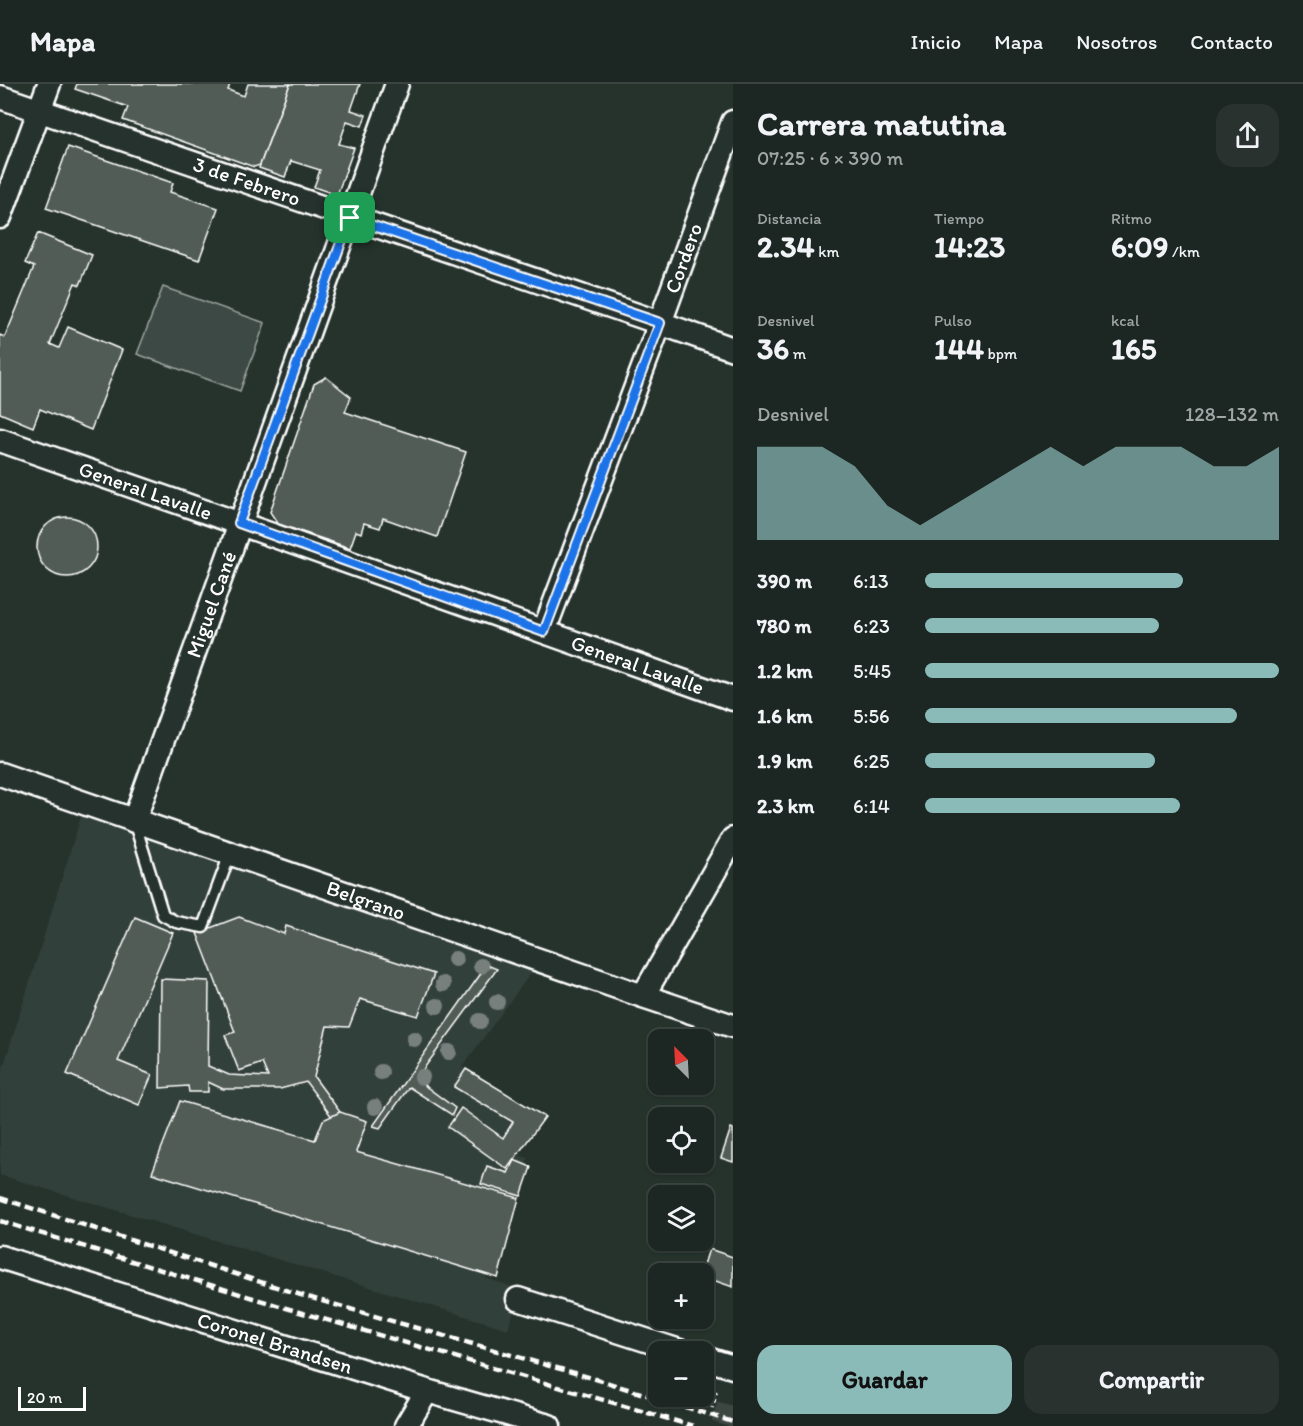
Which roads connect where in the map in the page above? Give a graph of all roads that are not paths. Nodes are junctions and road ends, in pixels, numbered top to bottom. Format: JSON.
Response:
{"nodes":[{"id":1,"x":49,"y":84,"type":"edge"},
{"id":2,"x":398,"y":84,"type":"edge"},
{"id":3,"x":0,"y":97,"type":"edge"},
{"id":4,"x":39,"y":112,"type":"junction"},
{"id":5,"x":733,"y":122,"type":"edge"},
{"id":6,"x":0,"y":217,"type":"edge"},
{"id":7,"x":350,"y":218,"type":"junction"},
{"id":8,"x":660,"y":323,"type":"junction"},
{"id":9,"x":733,"y":349,"type":"edge"},
{"id":10,"x":0,"y":440,"type":"edge"},
{"id":11,"x":239,"y":523,"type":"junction"},
{"id":12,"x":544,"y":632,"type":"junction"},
{"id":13,"x":733,"y":699,"type":"edge"},
{"id":14,"x":0,"y":776,"type":"edge"},
{"id":15,"x":134,"y":821,"type":"junction"},
{"id":16,"x":733,"y":839,"type":"edge"},
{"id":17,"x":231,"y":854,"type":"junction"},
{"id":18,"x":643,"y":996,"type":"junction"},
{"id":19,"x":733,"y":1026,"type":"edge"},
{"id":20,"x":0,"y":1257,"type":"edge"},
{"id":21,"x":518,"y":1299,"type":"dead end"},
{"id":22,"x":649,"y":1341,"type":"edge"},
{"id":23,"x":714,"y":1361,"type":"edge"},
{"id":24,"x":733,"y":1367,"type":"edge"},
{"id":25,"x":427,"y":1391,"type":"junction"},
{"id":26,"x":406,"y":1426,"type":"edge"},
{"id":27,"x":549,"y":1426,"type":"edge"}],
"edges":[{"from":1,"to":4,"type":"street"},
{"from":2,"to":7,"type":"street","name":"Miguel Cané"},
{"from":3,"to":4,"type":"street","name":"3 de Febrero"},
{"from":4,"to":6,"type":"street"},
{"from":4,"to":7,"type":"street","name":"3 de Febrero"},
{"from":5,"to":8,"type":"street","name":"Cordero"},
{"from":7,"to":8,"type":"street","name":"3 de Febrero"},
{"from":7,"to":11,"type":"street","name":"Miguel Cané"},
{"from":8,"to":9,"type":"street","name":"3 de Febrero"},
{"from":8,"to":12,"type":"street","name":"Cordero"},
{"from":10,"to":11,"type":"street","name":"General Lavalle"},
{"from":11,"to":12,"type":"street","name":"General Lavalle"},
{"from":11,"to":15,"type":"street","name":"Miguel Cané"},
{"from":12,"to":13,"type":"street","name":"General Lavalle"},
{"from":14,"to":15,"type":"street","name":"Belgrano"},
{"from":15,"to":17,"type":"street","name":"Belgrano"},
{"from":15,"to":17,"type":"lane"},
{"from":16,"to":18,"type":"street"},
{"from":17,"to":18,"type":"street","name":"Belgrano"},
{"from":18,"to":19,"type":"street","name":"Belgrano"},
{"from":20,"to":25,"type":"street","name":"Coronel Brandsen"},
{"from":21,"to":22,"type":"street"},
{"from":23,"to":24,"type":"street"},
{"from":25,"to":26,"type":"street"},
{"from":25,"to":27,"type":"street","name":"Coronel Brandsen"}]}
